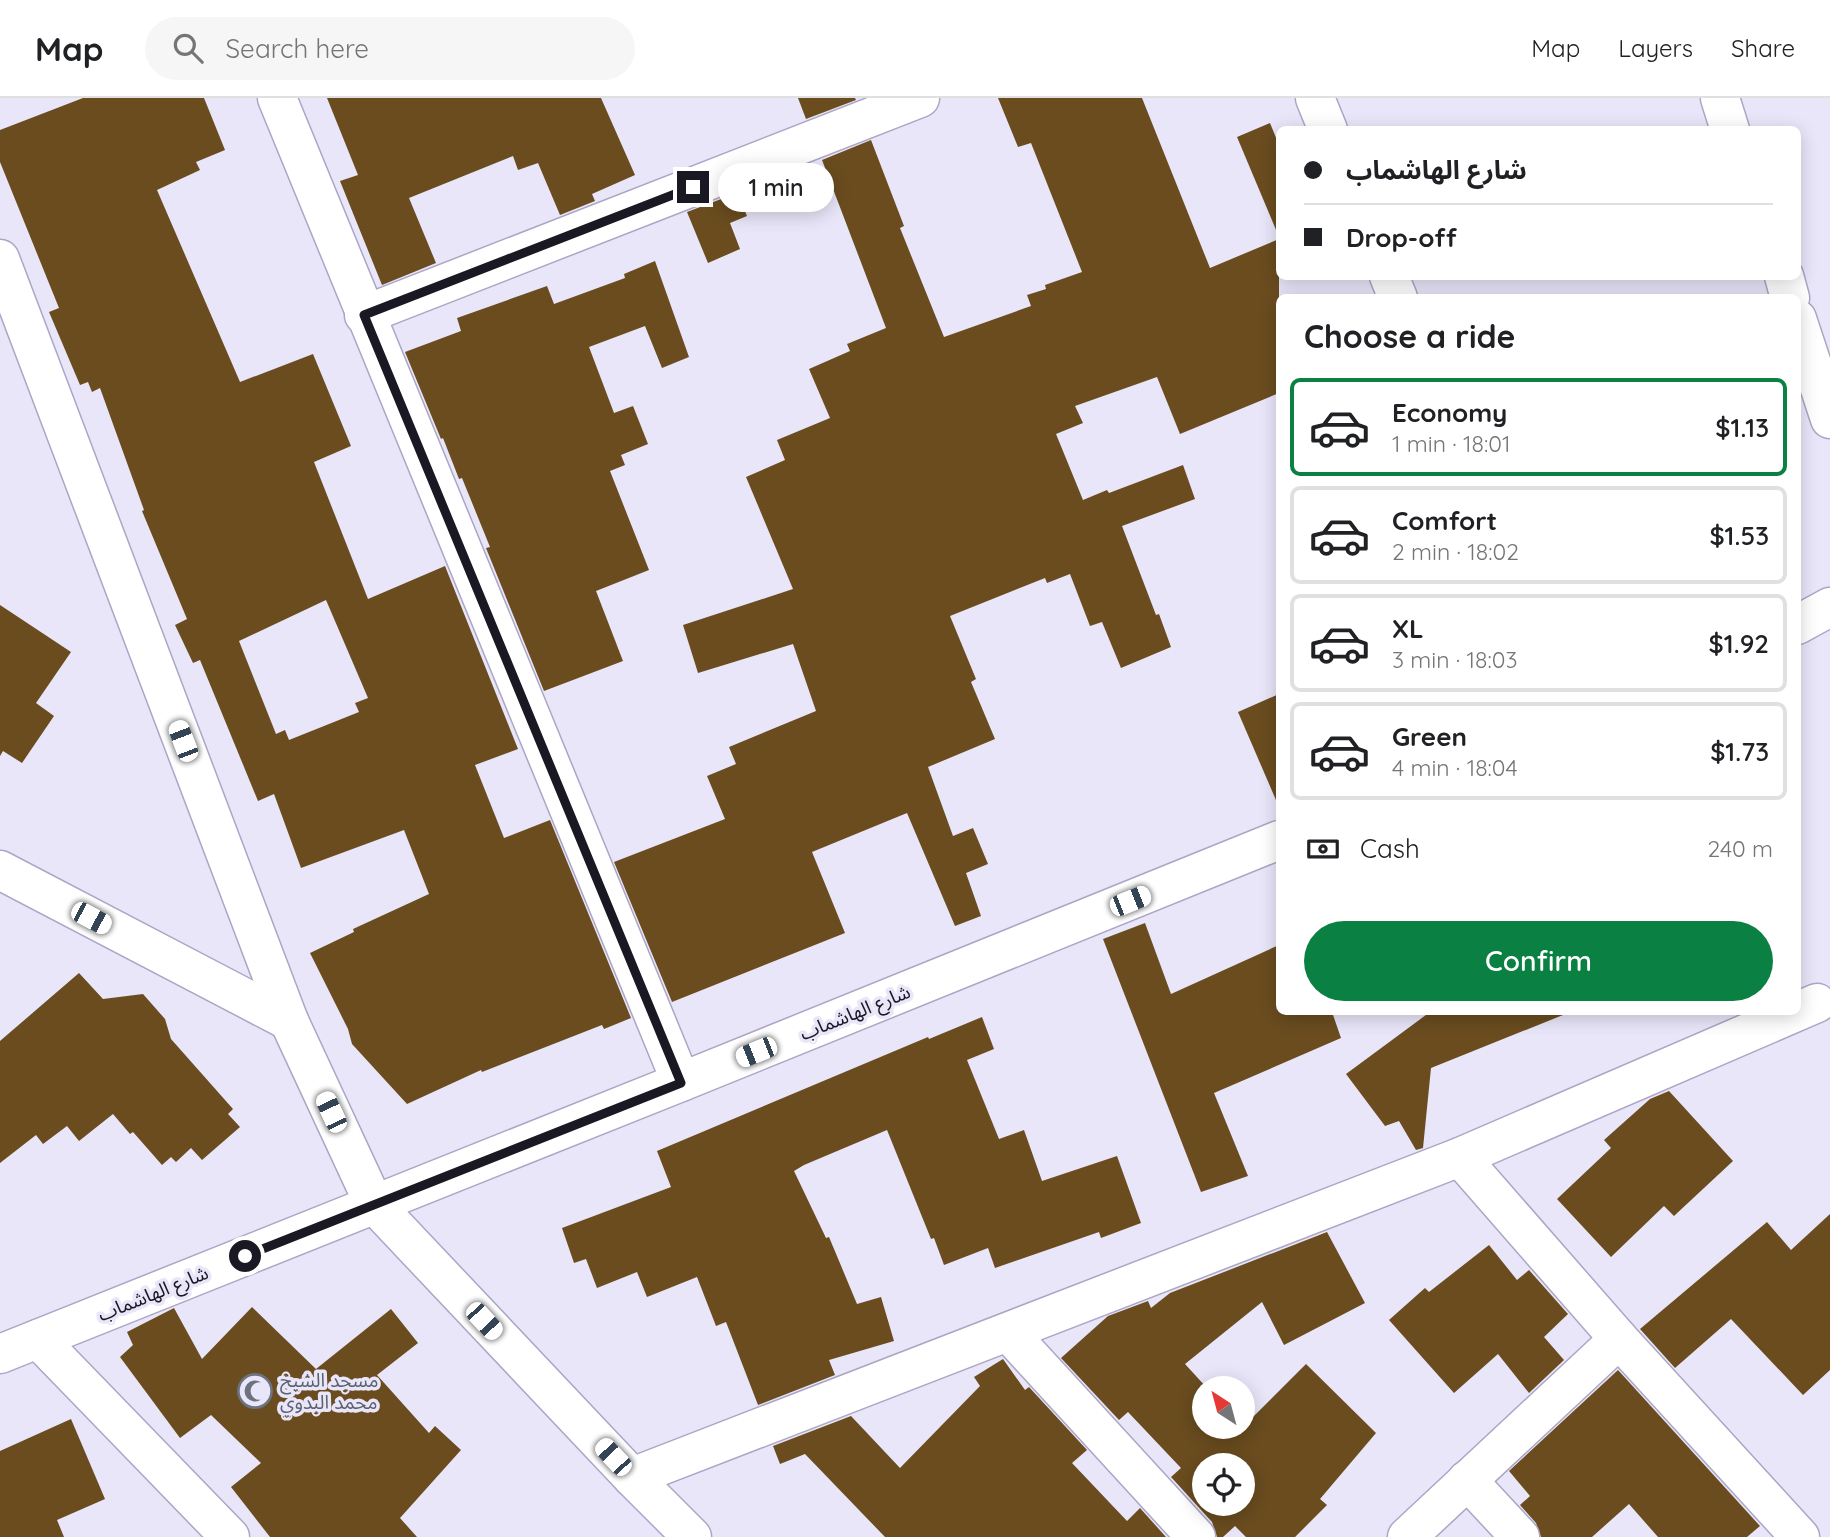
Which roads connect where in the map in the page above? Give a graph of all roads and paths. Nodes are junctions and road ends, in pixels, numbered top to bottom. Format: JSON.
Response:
{"nodes":[{"id":1,"x":277,"y":98,"type":"edge"},
{"id":2,"x":920,"y":98,"type":"edge"},
{"id":3,"x":1315,"y":98,"type":"edge"},
{"id":4,"x":1720,"y":98,"type":"edge"},
{"id":5,"x":1326,"y":126,"type":"edge"},
{"id":6,"x":1729,"y":126,"type":"edge"},
{"id":7,"x":0,"y":259,"type":"edge"},
{"id":8,"x":364,"y":315,"type":"junction"},
{"id":9,"x":1801,"y":331,"type":"edge"},
{"id":10,"x":1830,"y":419,"type":"edge"},
{"id":11,"x":1830,"y":607,"type":"edge"},
{"id":12,"x":1801,"y":623,"type":"edge"},
{"id":13,"x":1276,"y":841,"type":"edge"},
{"id":14,"x":0,"y":870,"type":"edge"},
{"id":15,"x":1781,"y":1015,"type":"edge"},
{"id":16,"x":289,"y":1021,"type":"junction"},
{"id":17,"x":681,"y":1083,"type":"junction"},
{"id":18,"x":1460,"y":1157,"type":"junction"},
{"id":19,"x":374,"y":1204,"type":"junction"},
{"id":20,"x":1009,"y":1333,"type":"junction"},
{"id":21,"x":38,"y":1339,"type":"junction"},
{"id":22,"x":1619,"y":1339,"type":"junction"},
{"id":23,"x":0,"y":1354,"type":"edge"},
{"id":24,"x":632,"y":1477,"type":"junction"},
{"id":25,"x":1467,"y":1480,"type":"junction"},
{"id":26,"x":230,"y":1537,"type":"edge"},
{"id":27,"x":692,"y":1537,"type":"edge"},
{"id":28,"x":1196,"y":1537,"type":"edge"},
{"id":29,"x":1407,"y":1537,"type":"edge"},
{"id":30,"x":1520,"y":1537,"type":"edge"},
{"id":31,"x":1800,"y":1537,"type":"edge"}],
"edges":[{"from":1,"to":8,"type":"street"},
{"from":2,"to":8,"type":"street"},
{"from":3,"to":5,"type":"street"},
{"from":4,"to":6,"type":"street"},
{"from":7,"to":16,"type":"street"},
{"from":8,"to":17,"type":"street"},
{"from":9,"to":10,"type":"street"},
{"from":11,"to":12,"type":"street"},
{"from":13,"to":17,"type":"street","name":"شارع الهاشماب"},
{"from":14,"to":16,"type":"street"},
{"from":15,"to":18,"type":"street"},
{"from":16,"to":19,"type":"street"},
{"from":17,"to":19,"type":"street","name":"شارع الهاشماب"},
{"from":18,"to":20,"type":"street"},
{"from":18,"to":22,"type":"street"},
{"from":19,"to":21,"type":"street","name":"شارع الهاشماب"},
{"from":19,"to":24,"type":"street"},
{"from":20,"to":24,"type":"street"},
{"from":20,"to":28,"type":"street"},
{"from":21,"to":23,"type":"street","name":"شارع الهاشماب"},
{"from":21,"to":26,"type":"street"},
{"from":22,"to":25,"type":"street"},
{"from":22,"to":31,"type":"street"},
{"from":24,"to":27,"type":"street"},
{"from":25,"to":29,"type":"street"},
{"from":25,"to":30,"type":"street"}]}
